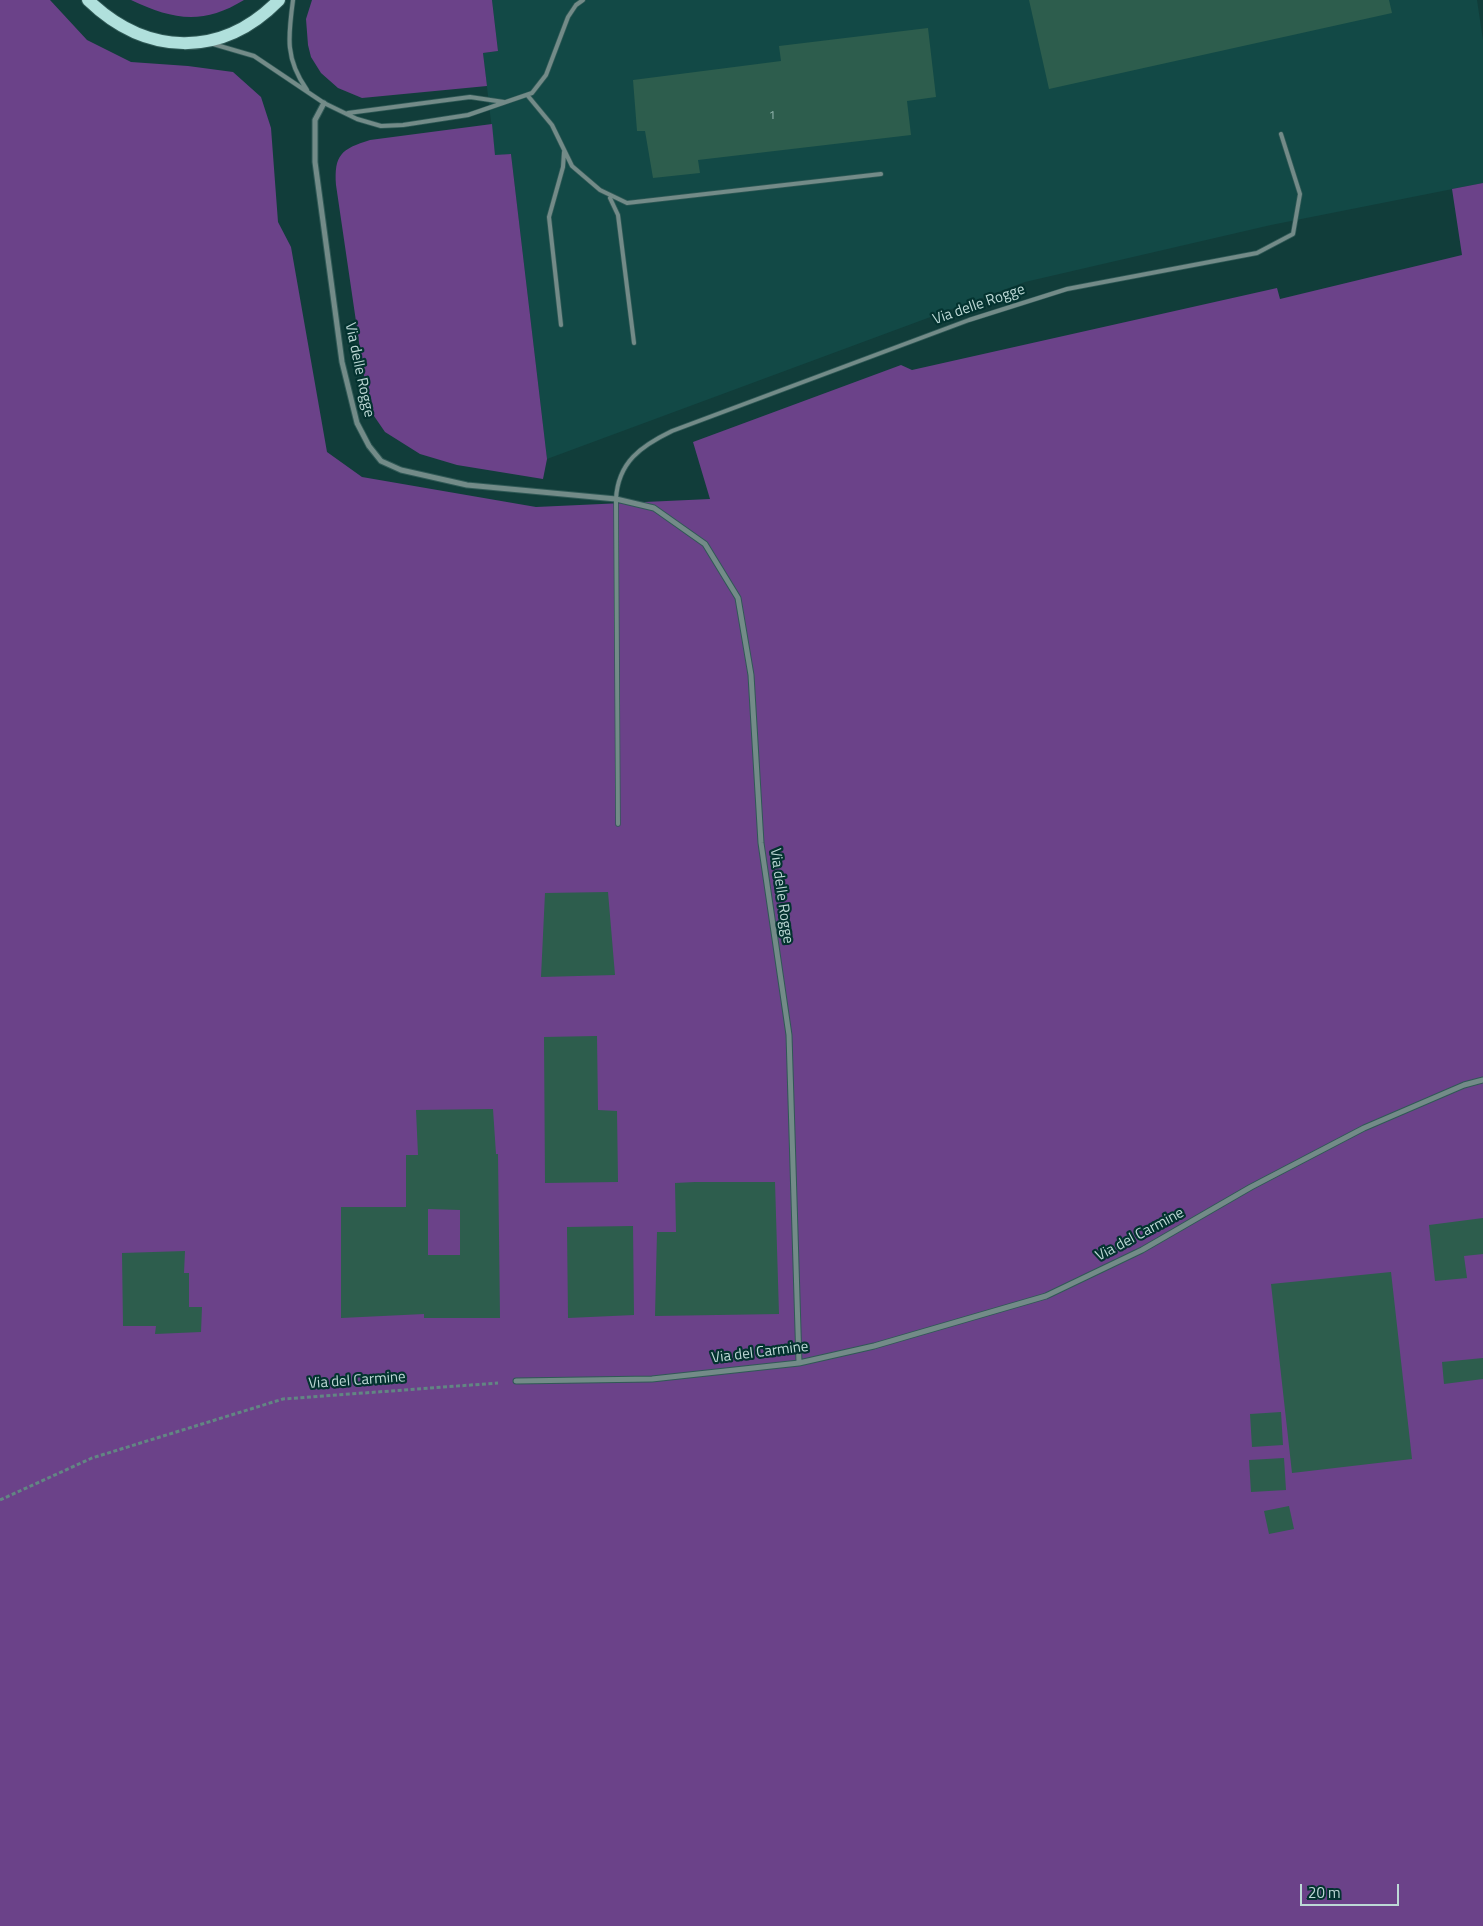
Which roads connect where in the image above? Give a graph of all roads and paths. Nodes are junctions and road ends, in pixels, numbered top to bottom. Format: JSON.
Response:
{"nodes":[{"id":1,"x":88,"y":0,"type":"edge"},
{"id":2,"x":279,"y":0,"type":"edge"},
{"id":3,"x":292,"y":0,"type":"edge"},
{"id":4,"x":583,"y":0,"type":"edge"},
{"id":5,"x":203,"y":42,"type":"junction"},
{"id":6,"x":309,"y":92,"type":"junction"},
{"id":7,"x":528,"y":96,"type":"junction"},
{"id":8,"x":324,"y":103,"type":"junction"},
{"id":9,"x":506,"y":103,"type":"junction"},
{"id":10,"x":345,"y":113,"type":"junction"},
{"id":11,"x":1281,"y":134,"type":"dead end"},
{"id":12,"x":564,"y":152,"type":"junction"},
{"id":13,"x":881,"y":174,"type":"dead end"},
{"id":14,"x":607,"y":194,"type":"junction"},
{"id":15,"x":561,"y":326,"type":"dead end"},
{"id":16,"x":634,"y":343,"type":"dead end"},
{"id":17,"x":616,"y":499,"type":"junction"},
{"id":18,"x":618,"y":824,"type":"dead end"},
{"id":19,"x":1483,"y":1080,"type":"edge"},
{"id":20,"x":799,"y":1363,"type":"junction"},
{"id":21,"x":516,"y":1381,"type":"joint"},
{"id":22,"x":0,"y":1500,"type":"edge"}],
"edges":[{"from":1,"to":5,"type":"main road"},
{"from":2,"to":5,"type":"main road"},
{"from":3,"to":6,"type":"lane"},
{"from":4,"to":7,"type":"lane"},
{"from":5,"to":6,"type":"lane"},
{"from":6,"to":8,"type":"lane"},
{"from":7,"to":9,"type":"lane"},
{"from":7,"to":12,"type":"lane"},
{"from":8,"to":10,"type":"lane"},
{"from":8,"to":17,"type":"street","name":"Via delle Rogge"},
{"from":9,"to":10,"type":"lane"},
{"from":9,"to":10,"type":"lane"},
{"from":11,"to":17,"type":"lane","name":"Via delle Rogge"},
{"from":12,"to":14,"type":"lane"},
{"from":12,"to":15,"type":"lane"},
{"from":13,"to":14,"type":"lane"},
{"from":14,"to":16,"type":"lane"},
{"from":17,"to":18,"type":"lane"},
{"from":17,"to":20,"type":"street","name":"Via delle Rogge"},
{"from":19,"to":20,"type":"street","name":"Via del Carmine"},
{"from":20,"to":21,"type":"street","name":"Via del Carmine"},
{"from":21,"to":22,"type":"path","name":"Via del Carmine"}]}
